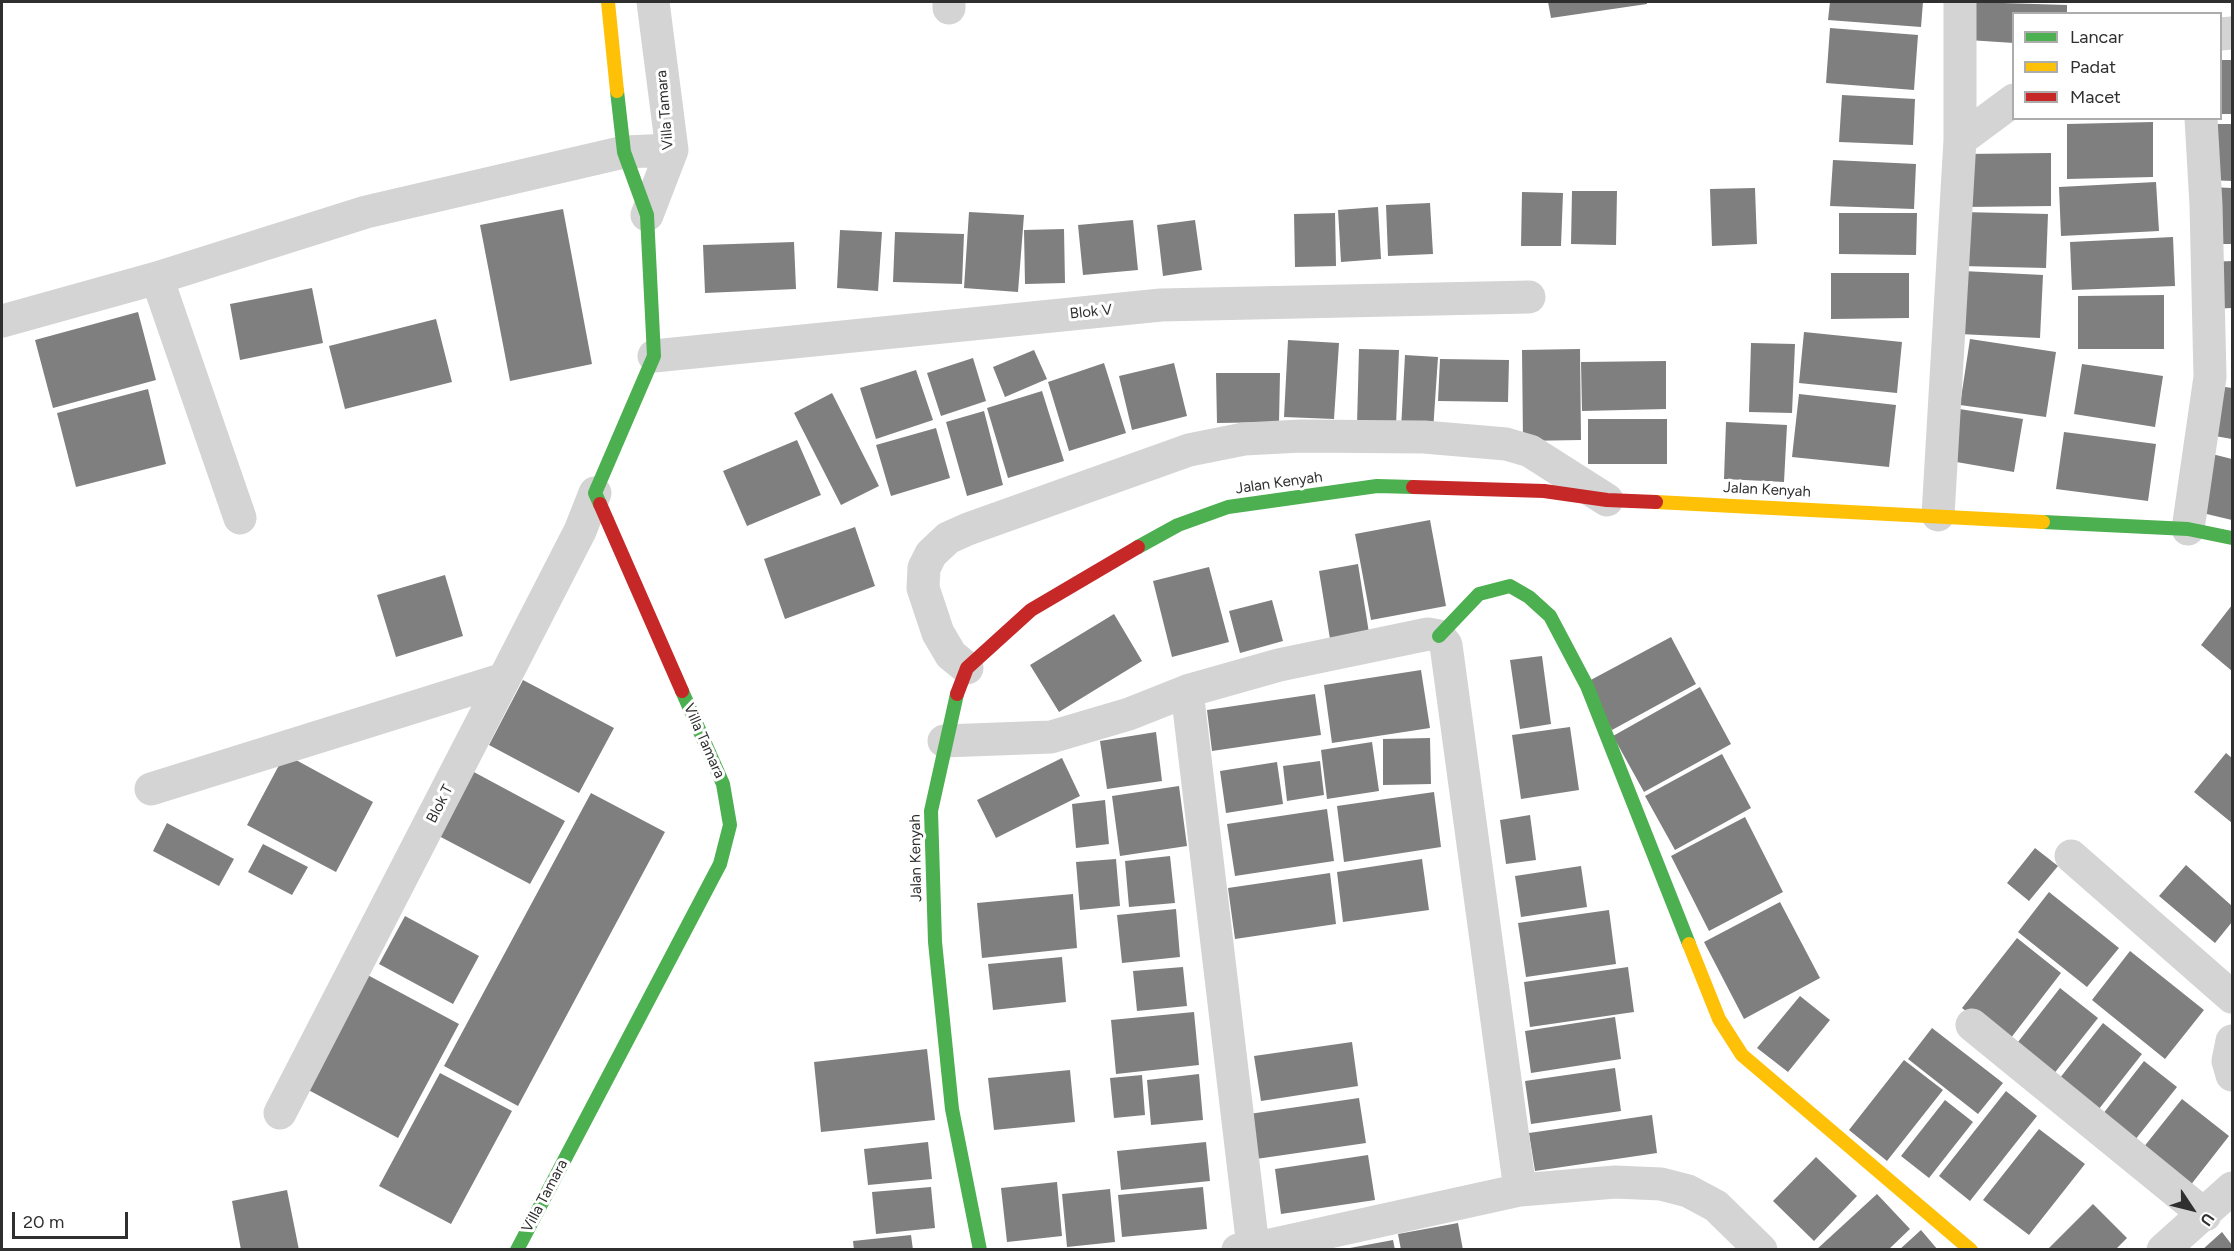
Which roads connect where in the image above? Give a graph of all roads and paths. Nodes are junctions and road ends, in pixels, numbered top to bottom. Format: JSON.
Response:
{"nodes":[{"id":1,"x":608,"y":2,"type":"edge"},
{"id":2,"x":653,"y":2,"type":"edge"},
{"id":3,"x":1960,"y":2,"type":"edge"},
{"id":4,"x":2012,"y":101,"type":"edge"},
{"id":5,"x":2200,"y":120,"type":"edge"},
{"id":6,"x":1960,"y":140,"type":"junction"},
{"id":7,"x":672,"y":150,"type":"junction"},
{"id":8,"x":624,"y":152,"type":"junction"},
{"id":9,"x":647,"y":215,"type":"junction"},
{"id":10,"x":157,"y":278,"type":"junction"},
{"id":11,"x":1529,"y":297,"type":"dead end"},
{"id":12,"x":2,"y":321,"type":"edge"},
{"id":13,"x":654,"y":356,"type":"junction"},
{"id":14,"x":595,"y":493,"type":"junction"},
{"id":15,"x":1607,"y":500,"type":"junction"},
{"id":16,"x":1938,"y":514,"type":"junction"},
{"id":17,"x":240,"y":518,"type":"dead end"},
{"id":18,"x":2188,"y":530,"type":"junction"},
{"id":19,"x":2232,"y":538,"type":"edge"},
{"id":20,"x":1439,"y":636,"type":"junction"},
{"id":21,"x":968,"y":668,"type":"junction"},
{"id":22,"x":504,"y":679,"type":"junction"},
{"id":23,"x":1187,"y":690,"type":"junction"},
{"id":24,"x":944,"y":741,"type":"junction"},
{"id":25,"x":151,"y":789,"type":"dead end"},
{"id":26,"x":2071,"y":856,"type":"dead end"},
{"id":27,"x":2232,"y":997,"type":"edge"},
{"id":28,"x":1972,"y":1025,"type":"dead end"},
{"id":29,"x":2232,"y":1041,"type":"edge"},
{"id":30,"x":2232,"y":1075,"type":"edge"},
{"id":31,"x":280,"y":1113,"type":"dead end"},
{"id":32,"x":2232,"y":1188,"type":"edge"},
{"id":33,"x":1520,"y":1190,"type":"junction"},
{"id":34,"x":2205,"y":1215,"type":"junction"},
{"id":35,"x":1258,"y":1248,"type":"edge"},
{"id":36,"x":517,"y":1250,"type":"edge"},
{"id":37,"x":980,"y":1250,"type":"edge"},
{"id":38,"x":1761,"y":1250,"type":"edge"},
{"id":39,"x":1971,"y":1250,"type":"edge"},
{"id":40,"x":2163,"y":1250,"type":"edge"}],
"edges":[{"from":1,"to":8,"type":"street"},
{"from":2,"to":7,"type":"street","name":"Villa Tamara"},
{"from":3,"to":6,"type":"street"},
{"from":4,"to":6,"type":"street"},
{"from":5,"to":18,"type":"street"},
{"from":6,"to":16,"type":"street"},
{"from":7,"to":8,"type":"street"},
{"from":7,"to":9,"type":"street","name":"Villa Tamara"},
{"from":8,"to":9,"type":"street"},
{"from":8,"to":10,"type":"street"},
{"from":9,"to":13,"type":"street"},
{"from":10,"to":12,"type":"street"},
{"from":10,"to":17,"type":"street"},
{"from":11,"to":13,"type":"street","name":"Blok V"},
{"from":13,"to":14,"type":"street"},
{"from":14,"to":22,"type":"street","name":"Blok T"},
{"from":14,"to":36,"type":"street","name":"Villa Tamara"},
{"from":15,"to":16,"type":"street","name":"Jalan Kenyah"},
{"from":15,"to":21,"type":"street","name":"Jalan Kenyah"},
{"from":15,"to":21,"type":"street"},
{"from":16,"to":18,"type":"street","name":"Jalan Kenyah"},
{"from":18,"to":19,"type":"street","name":"Jalan Kenyah"},
{"from":20,"to":23,"type":"street"},
{"from":20,"to":33,"type":"street"},
{"from":20,"to":39,"type":"street"},
{"from":21,"to":24,"type":"street","name":"Jalan Kenyah"},
{"from":22,"to":25,"type":"street"},
{"from":22,"to":31,"type":"street","name":"Blok T"},
{"from":23,"to":24,"type":"street"},
{"from":23,"to":35,"type":"street"},
{"from":24,"to":37,"type":"street","name":"Jalan Kenyah"},
{"from":26,"to":27,"type":"street"},
{"from":28,"to":34,"type":"street"},
{"from":29,"to":30,"type":"street"},
{"from":32,"to":34,"type":"street"},
{"from":33,"to":35,"type":"street"},
{"from":33,"to":38,"type":"street"},
{"from":34,"to":40,"type":"street"}]}
